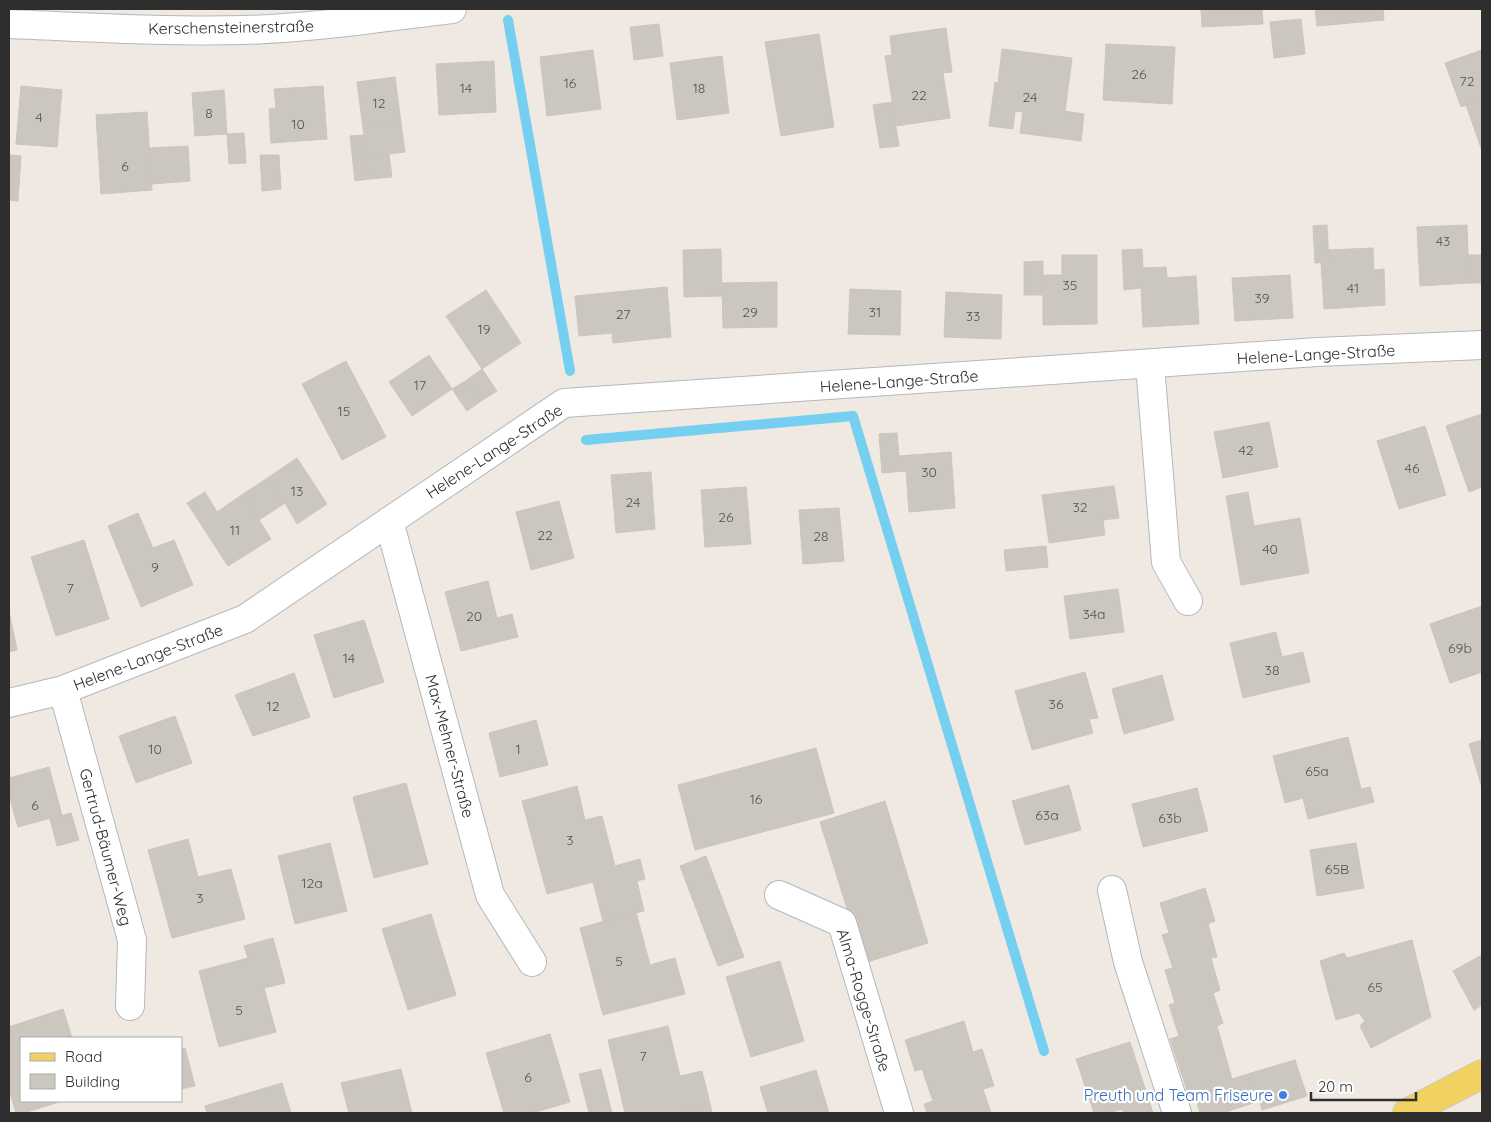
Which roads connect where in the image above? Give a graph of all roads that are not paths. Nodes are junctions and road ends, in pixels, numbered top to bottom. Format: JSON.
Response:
{"nodes":[{"id":1,"x":452,"y":9,"type":"edge"},
{"id":2,"x":9,"y":24,"type":"edge"},
{"id":3,"x":1482,"y":345,"type":"edge"},
{"id":4,"x":1150,"y":365,"type":"junction"},
{"id":5,"x":389,"y":520,"type":"junction"},
{"id":6,"x":1188,"y":601,"type":"dead end"},
{"id":7,"x":63,"y":690,"type":"junction"},
{"id":8,"x":9,"y":703,"type":"edge"},
{"id":9,"x":1112,"y":890,"type":"dead end"},
{"id":10,"x":779,"y":896,"type":"dead end"},
{"id":11,"x":532,"y":962,"type":"dead end"},
{"id":12,"x":130,"y":1006,"type":"dead end"},
{"id":13,"x":1482,"y":1074,"type":"edge"},
{"id":14,"x":1423,"y":1110,"type":"edge"},
{"id":15,"x":899,"y":1113,"type":"edge"},
{"id":16,"x":1177,"y":1113,"type":"edge"}],
"edges":[{"from":1,"to":2,"type":"street","name":"Kerschensteinerstraße"},
{"from":3,"to":4,"type":"street","name":"Helene-Lange-Straße"},
{"from":4,"to":5,"type":"street","name":"Helene-Lange-Straße"},
{"from":4,"to":6,"type":"street"},
{"from":5,"to":7,"type":"street","name":"Helene-Lange-Straße"},
{"from":5,"to":11,"type":"street","name":"Max-Mehner-Straße"},
{"from":7,"to":8,"type":"street","name":"Helene-Lange-Straße"},
{"from":7,"to":12,"type":"street","name":"Gertrud-Bäumer-Weg"},
{"from":9,"to":16,"type":"street"},
{"from":10,"to":15,"type":"street","name":"Alma-Rogge-Straße"},
{"from":13,"to":14,"type":"main road"}]}
